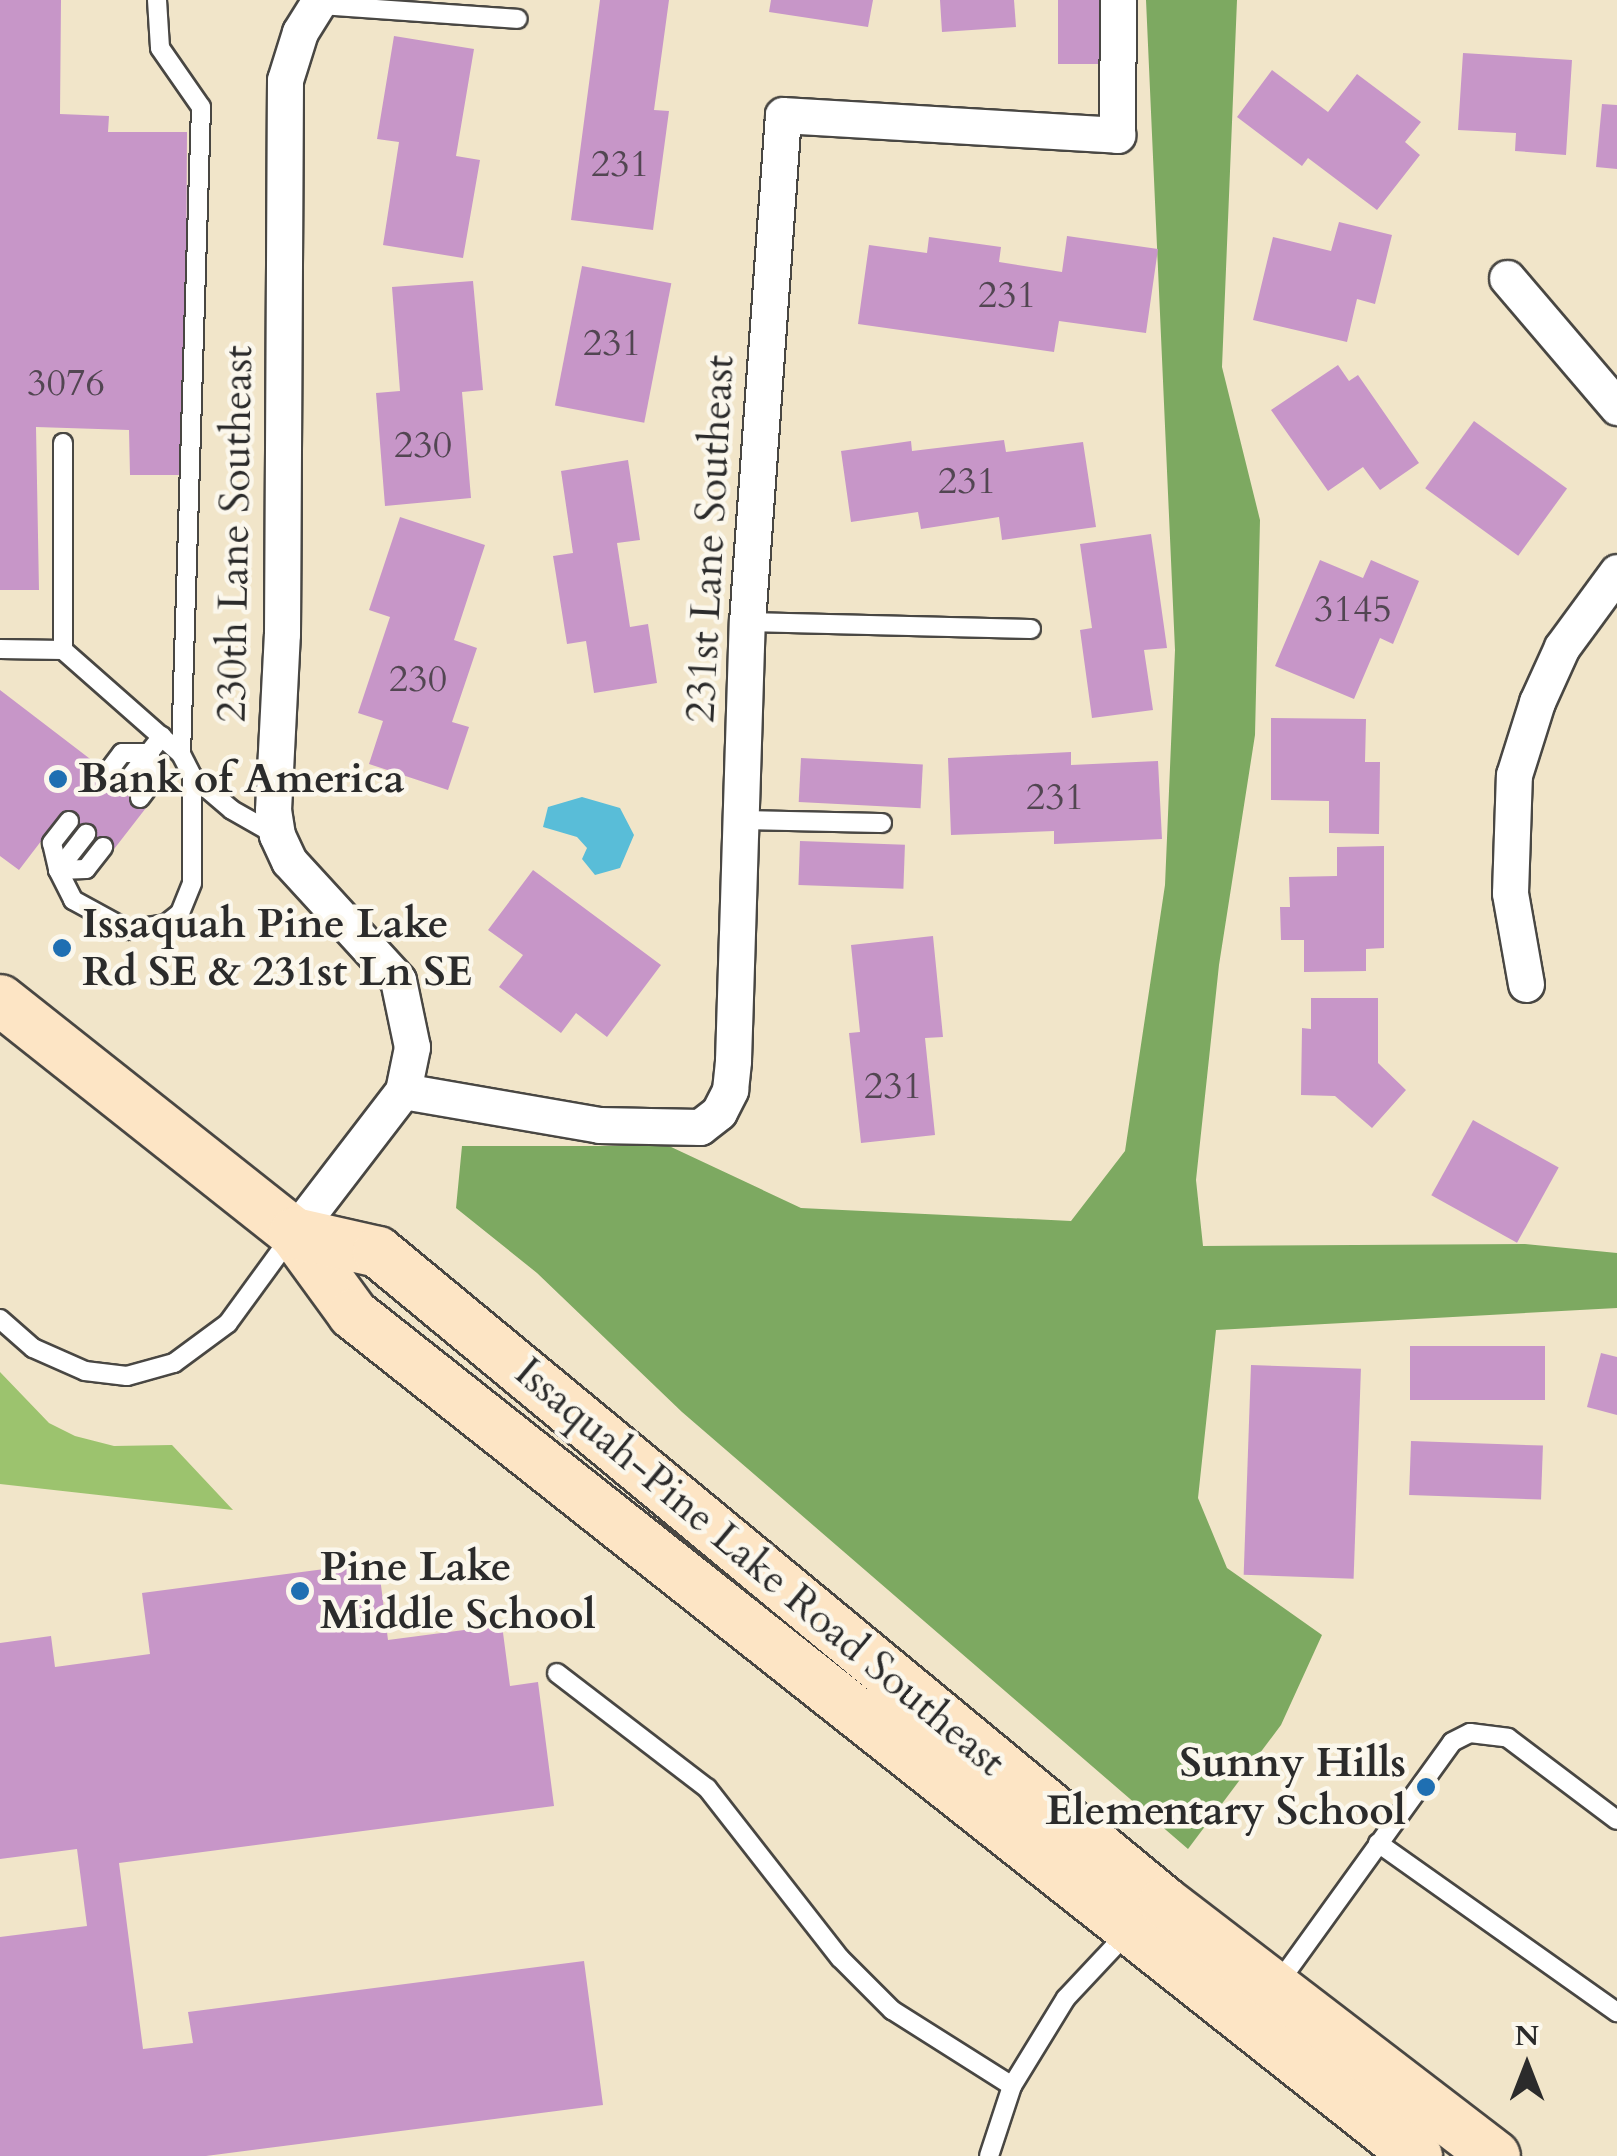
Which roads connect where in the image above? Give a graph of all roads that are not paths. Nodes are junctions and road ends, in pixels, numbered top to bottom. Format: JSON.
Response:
{"nodes":[{"id":1,"x":157,"y":0,"type":"edge"},
{"id":2,"x":1118,"y":0,"type":"edge"},
{"id":3,"x":319,"y":3,"type":"edge"},
{"id":4,"x":518,"y":19,"type":"dead end"},
{"id":5,"x":1507,"y":278,"type":"dead end"},
{"id":6,"x":1617,"y":407,"type":"edge"},
{"id":7,"x":64,"y":443,"type":"dead end"},
{"id":8,"x":1617,"y":572,"type":"edge"},
{"id":9,"x":747,"y":622,"type":"junction"},
{"id":10,"x":1031,"y":629,"type":"dead end"},
{"id":11,"x":0,"y":648,"type":"edge"},
{"id":12,"x":64,"y":650,"type":"junction"},
{"id":13,"x":162,"y":736,"type":"junction"},
{"id":14,"x":148,"y":753,"type":"junction"},
{"id":15,"x":182,"y":754,"type":"junction"},
{"id":16,"x":107,"y":772,"type":"dead end"},
{"id":17,"x":192,"y":776,"type":"junction"},
{"id":18,"x":124,"y":786,"type":"dead end"},
{"id":19,"x":140,"y":798,"type":"dead end"},
{"id":20,"x":741,"y":820,"type":"junction"},
{"id":21,"x":69,"y":821,"type":"dead end"},
{"id":22,"x":882,"y":822,"type":"dead end"},
{"id":23,"x":86,"y":834,"type":"dead end"},
{"id":24,"x":277,"y":836,"type":"junction"},
{"id":25,"x":102,"y":847,"type":"dead end"},
{"id":26,"x":58,"y":870,"type":"junction"},
{"id":27,"x":1526,"y":984,"type":"dead end"},
{"id":28,"x":0,"y":1000,"type":"edge"},
{"id":29,"x":403,"y":1091,"type":"junction"},
{"id":30,"x":294,"y":1233,"type":"junction"},
{"id":31,"x":0,"y":1318,"type":"edge"},
{"id":32,"x":557,"y":1674,"type":"dead end"},
{"id":33,"x":1617,"y":1820,"type":"edge"},
{"id":34,"x":1378,"y":1844,"type":"junction"},
{"id":35,"x":1129,"y":1931,"type":"junction"},
{"id":36,"x":1280,"y":2011,"type":"junction"},
{"id":37,"x":1617,"y":2012,"type":"edge"},
{"id":38,"x":1012,"y":2086,"type":"junction"},
{"id":39,"x":1351,"y":2105,"type":"junction"},
{"id":40,"x":989,"y":2156,"type":"edge"},
{"id":41,"x":1418,"y":2156,"type":"edge"},
{"id":42,"x":1495,"y":2156,"type":"edge"}],
"edges":[{"from":1,"to":15,"type":"lane"},
{"from":2,"to":9,"type":"street","name":"231st Lane Southeast"},
{"from":3,"to":4,"type":"lane"},
{"from":3,"to":24,"type":"street","name":"230th Lane Southeast"},
{"from":5,"to":6,"type":"street"},
{"from":7,"to":12,"type":"lane"},
{"from":8,"to":27,"type":"street"},
{"from":9,"to":10,"type":"lane"},
{"from":9,"to":20,"type":"street","name":"231st Lane Southeast"},
{"from":11,"to":12,"type":"lane"},
{"from":12,"to":13,"type":"lane"},
{"from":13,"to":14,"type":"lane"},
{"from":13,"to":15,"type":"lane"},
{"from":14,"to":16,"type":"lane"},
{"from":14,"to":18,"type":"lane"},
{"from":14,"to":19,"type":"lane"},
{"from":15,"to":17,"type":"lane"},
{"from":17,"to":24,"type":"lane"},
{"from":17,"to":26,"type":"lane"},
{"from":20,"to":22,"type":"lane"},
{"from":20,"to":29,"type":"street","name":"231st Lane Southeast"},
{"from":21,"to":26,"type":"lane"},
{"from":23,"to":26,"type":"lane"},
{"from":24,"to":29,"type":"street","name":"230th Lane Southeast"},
{"from":25,"to":26,"type":"lane"},
{"from":28,"to":30,"type":"main road","name":"Issaquah-Pine Lake Road Southeast"},
{"from":29,"to":30,"type":"street","name":"230th Lane Southeast"},
{"from":30,"to":31,"type":"lane"},
{"from":30,"to":35,"type":"main road","name":"Issaquah-Pine Lake Road Southeast"},
{"from":30,"to":36,"type":"main road","name":"Issaquah-Pine Lake Road Southeast"},
{"from":32,"to":38,"type":"lane"},
{"from":33,"to":34,"type":"lane"},
{"from":34,"to":36,"type":"lane"},
{"from":34,"to":37,"type":"lane"},
{"from":35,"to":38,"type":"lane"},
{"from":35,"to":39,"type":"main road","name":"Issaquah-Pine Lake Road Southeast"},
{"from":36,"to":39,"type":"lane"},
{"from":36,"to":42,"type":"main road","name":"Issaquah-Pine Lake Road Southeast"},
{"from":38,"to":40,"type":"lane"},
{"from":39,"to":41,"type":"main road","name":"Issaquah-Pine Lake Road Southeast"}]}
